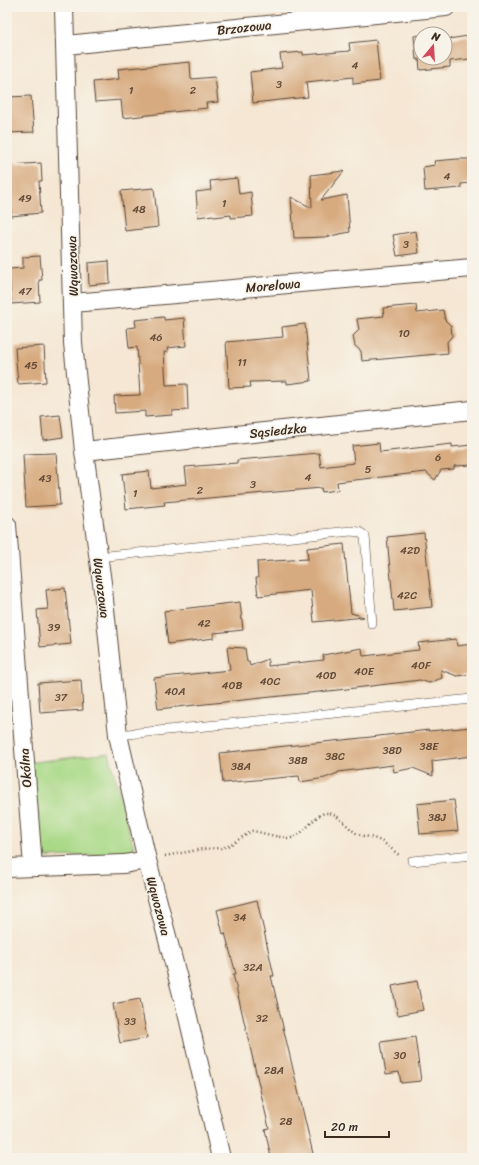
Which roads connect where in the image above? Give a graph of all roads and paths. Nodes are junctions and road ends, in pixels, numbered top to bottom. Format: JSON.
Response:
{"nodes":[{"id":1,"x":64,"y":7,"type":"edge"},
{"id":2,"x":446,"y":7,"type":"edge"},
{"id":3,"x":66,"y":44,"type":"junction"},
{"id":4,"x":472,"y":268,"type":"edge"},
{"id":5,"x":73,"y":303,"type":"junction"},
{"id":6,"x":472,"y":410,"type":"edge"},
{"id":7,"x":84,"y":451,"type":"junction"},
{"id":8,"x":7,"y":525,"type":"edge"},
{"id":9,"x":98,"y":557,"type":"junction"},
{"id":10,"x":372,"y":624,"type":"dead end"},
{"id":11,"x":472,"y":699,"type":"edge"},
{"id":12,"x":118,"y":734,"type":"junction"},
{"id":13,"x":472,"y":855,"type":"edge"},
{"id":14,"x":147,"y":860,"type":"junction"},
{"id":15,"x":412,"y":861,"type":"joint"},
{"id":16,"x":33,"y":867,"type":"junction"},
{"id":17,"x":7,"y":868,"type":"edge"},
{"id":18,"x":221,"y":1158,"type":"edge"}],
"edges":[{"from":1,"to":3,"type":"street","name":"Wąwozowa"},
{"from":2,"to":3,"type":"street","name":"Brzozowa"},
{"from":3,"to":5,"type":"street","name":"Wąwozowa"},
{"from":4,"to":5,"type":"street","name":"Morelowa"},
{"from":5,"to":7,"type":"street","name":"Wąwozowa"},
{"from":6,"to":7,"type":"street","name":"Sąsiedzka"},
{"from":7,"to":9,"type":"street","name":"Wąwozowa"},
{"from":8,"to":16,"type":"street","name":"Okólna"},
{"from":9,"to":10,"type":"lane"},
{"from":9,"to":12,"type":"street","name":"Wąwozowa"},
{"from":11,"to":12,"type":"lane"},
{"from":12,"to":14,"type":"street","name":"Wąwozowa"},
{"from":13,"to":15,"type":"lane"},
{"from":14,"to":15,"type":"path"},
{"from":14,"to":16,"type":"street"},
{"from":14,"to":18,"type":"street","name":"Wąwozowa"},
{"from":16,"to":17,"type":"street"}]}
